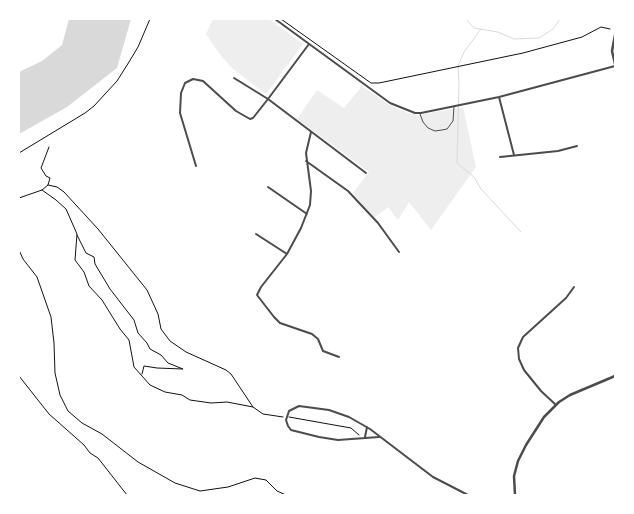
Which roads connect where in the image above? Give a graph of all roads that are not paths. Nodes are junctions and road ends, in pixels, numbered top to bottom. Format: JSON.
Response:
{"nodes":[{"id":1,"x":275,"y":19,"type":"edge"},
{"id":2,"x":615,"y":34,"type":"edge"},
{"id":3,"x":309,"y":44,"type":"junction"},
{"id":4,"x":615,"y":65,"type":"edge"},
{"id":5,"x":234,"y":78,"type":"dead end"},
{"id":6,"x":499,"y":97,"type":"junction"},
{"id":7,"x":268,"y":99,"type":"junction"},
{"id":8,"x":454,"y":106,"type":"junction"},
{"id":9,"x":420,"y":113,"type":"junction"},
{"id":10,"x":311,"y":132,"type":"junction"},
{"id":11,"x":577,"y":146,"type":"dead end"},
{"id":12,"x":514,"y":156,"type":"junction"},
{"id":13,"x":500,"y":157,"type":"dead end"},
{"id":14,"x":306,"y":161,"type":"junction"},
{"id":15,"x":196,"y":166,"type":"dead end"},
{"id":16,"x":366,"y":173,"type":"dead end"},
{"id":17,"x":268,"y":187,"type":"dead end"},
{"id":18,"x":307,"y":214,"type":"junction"},
{"id":19,"x":256,"y":234,"type":"dead end"},
{"id":20,"x":399,"y":252,"type":"dead end"},
{"id":21,"x":287,"y":254,"type":"junction"},
{"id":22,"x":574,"y":287,"type":"dead end"},
{"id":23,"x":338,"y":357,"type":"dead end"},
{"id":24,"x":615,"y":376,"type":"edge"},
{"id":25,"x":556,"y":405,"type":"junction"},
{"id":26,"x":367,"y":427,"type":"junction"},
{"id":27,"x":379,"y":437,"type":"junction"},
{"id":28,"x":364,"y":438,"type":"junction"},
{"id":29,"x":468,"y":495,"type":"edge"},
{"id":30,"x":515,"y":495,"type":"edge"}],
"edges":[{"from":1,"to":3,"type":"street"},
{"from":2,"to":4,"type":"street"},
{"from":3,"to":7,"type":"street"},
{"from":3,"to":9,"type":"street"},
{"from":4,"to":6,"type":"street"},
{"from":5,"to":7,"type":"street"},
{"from":6,"to":8,"type":"street"},
{"from":6,"to":12,"type":"street"},
{"from":7,"to":10,"type":"street"},
{"from":7,"to":15,"type":"street"},
{"from":8,"to":9,"type":"street"},
{"from":8,"to":9,"type":"lane"},
{"from":10,"to":14,"type":"street"},
{"from":10,"to":16,"type":"street"},
{"from":11,"to":12,"type":"street"},
{"from":12,"to":13,"type":"street"},
{"from":14,"to":18,"type":"street"},
{"from":14,"to":20,"type":"street"},
{"from":17,"to":18,"type":"street"},
{"from":18,"to":21,"type":"street"},
{"from":19,"to":21,"type":"street"},
{"from":21,"to":23,"type":"street"},
{"from":22,"to":25,"type":"street"},
{"from":24,"to":25,"type":"street"},
{"from":25,"to":30,"type":"street"},
{"from":26,"to":27,"type":"street"},
{"from":26,"to":28,"type":"street"},
{"from":26,"to":28,"type":"street"},
{"from":27,"to":28,"type":"street"},
{"from":27,"to":29,"type":"street"}]}
